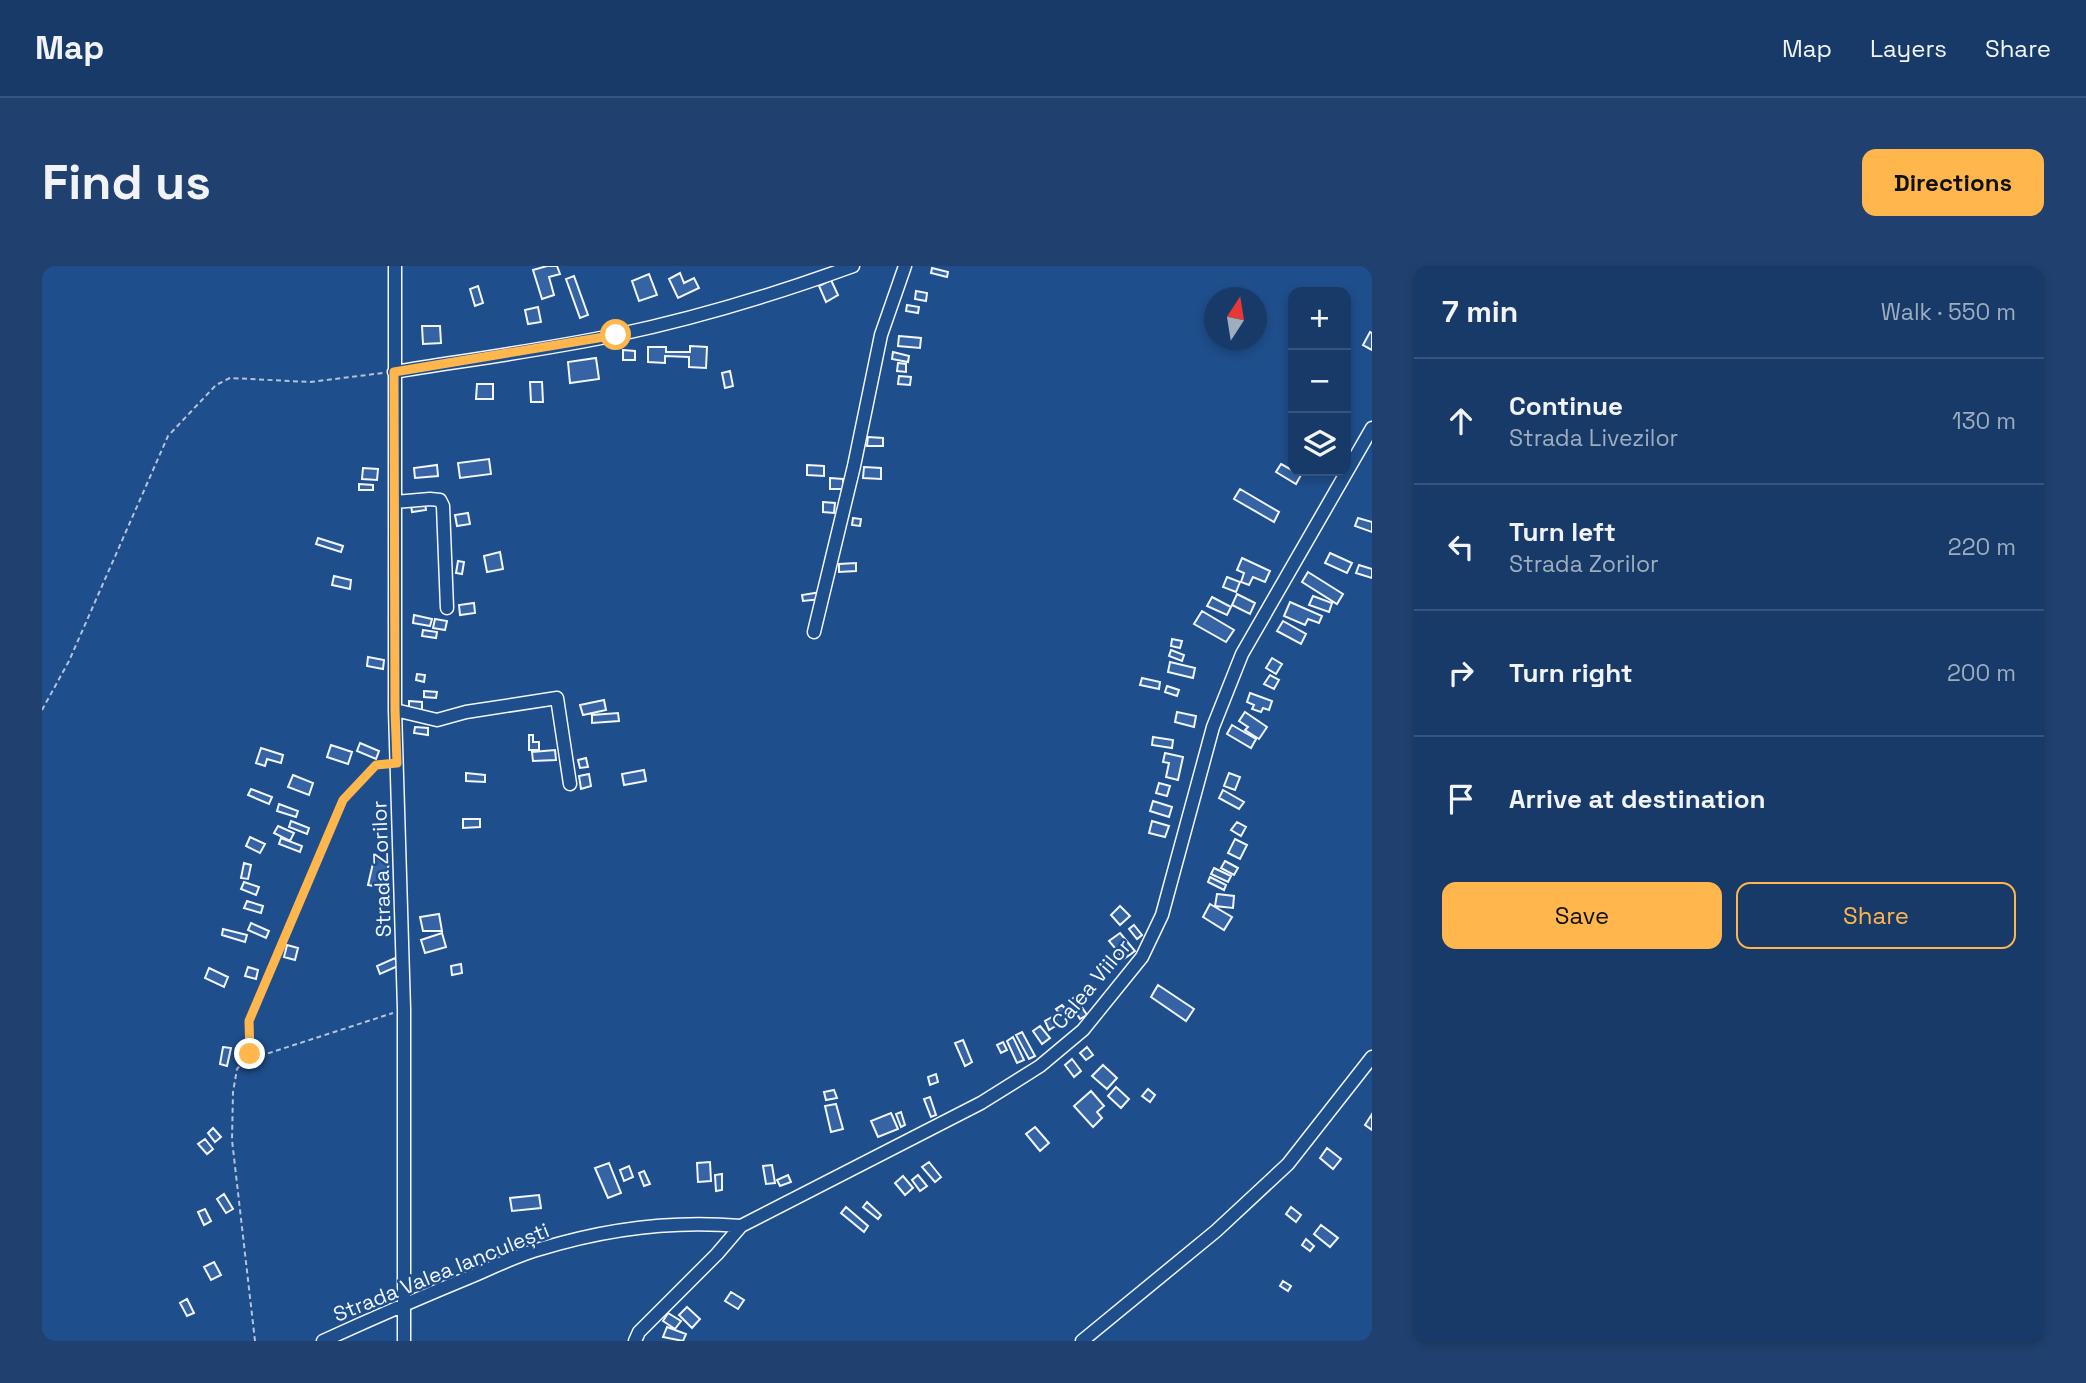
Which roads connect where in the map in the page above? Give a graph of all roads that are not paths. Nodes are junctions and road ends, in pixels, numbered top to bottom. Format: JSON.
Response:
{"nodes":[{"id":1,"x":395,"y":266,"type":"edge"},
{"id":2,"x":853,"y":266,"type":"edge"},
{"id":3,"x":905,"y":266,"type":"edge"},
{"id":4,"x":394,"y":372,"type":"junction"},
{"id":5,"x":1372,"y":428,"type":"edge"},
{"id":6,"x":395,"y":502,"type":"junction"},
{"id":7,"x":447,"y":608,"type":"dead end"},
{"id":8,"x":814,"y":632,"type":"dead end"},
{"id":9,"x":395,"y":710,"type":"junction"},
{"id":10,"x":570,"y":784,"type":"dead end"},
{"id":11,"x":1372,"y":1057,"type":"edge"},
{"id":12,"x":741,"y":1226,"type":"junction"},
{"id":13,"x":404,"y":1304,"type":"junction"},
{"id":14,"x":323,"y":1341,"type":"edge"},
{"id":15,"x":404,"y":1341,"type":"edge"},
{"id":16,"x":635,"y":1341,"type":"edge"},
{"id":17,"x":1082,"y":1341,"type":"edge"}],
"edges":[{"from":1,"to":4,"type":"street","name":"Strada Zorilor"},
{"from":2,"to":4,"type":"street"},
{"from":3,"to":8,"type":"street"},
{"from":4,"to":6,"type":"street","name":"Strada Zorilor"},
{"from":5,"to":12,"type":"street","name":"Calea Viilor"},
{"from":6,"to":7,"type":"street"},
{"from":6,"to":9,"type":"street","name":"Strada Zorilor"},
{"from":9,"to":10,"type":"street"},
{"from":9,"to":13,"type":"street","name":"Strada Zorilor"},
{"from":11,"to":17,"type":"street"},
{"from":12,"to":13,"type":"street","name":"Strada Valea Ianculești"},
{"from":12,"to":16,"type":"street","name":"Calea Viilor"},
{"from":13,"to":14,"type":"street","name":"Strada Valea Ianculești"},
{"from":13,"to":15,"type":"street","name":"Strada Zorilor"}]}
